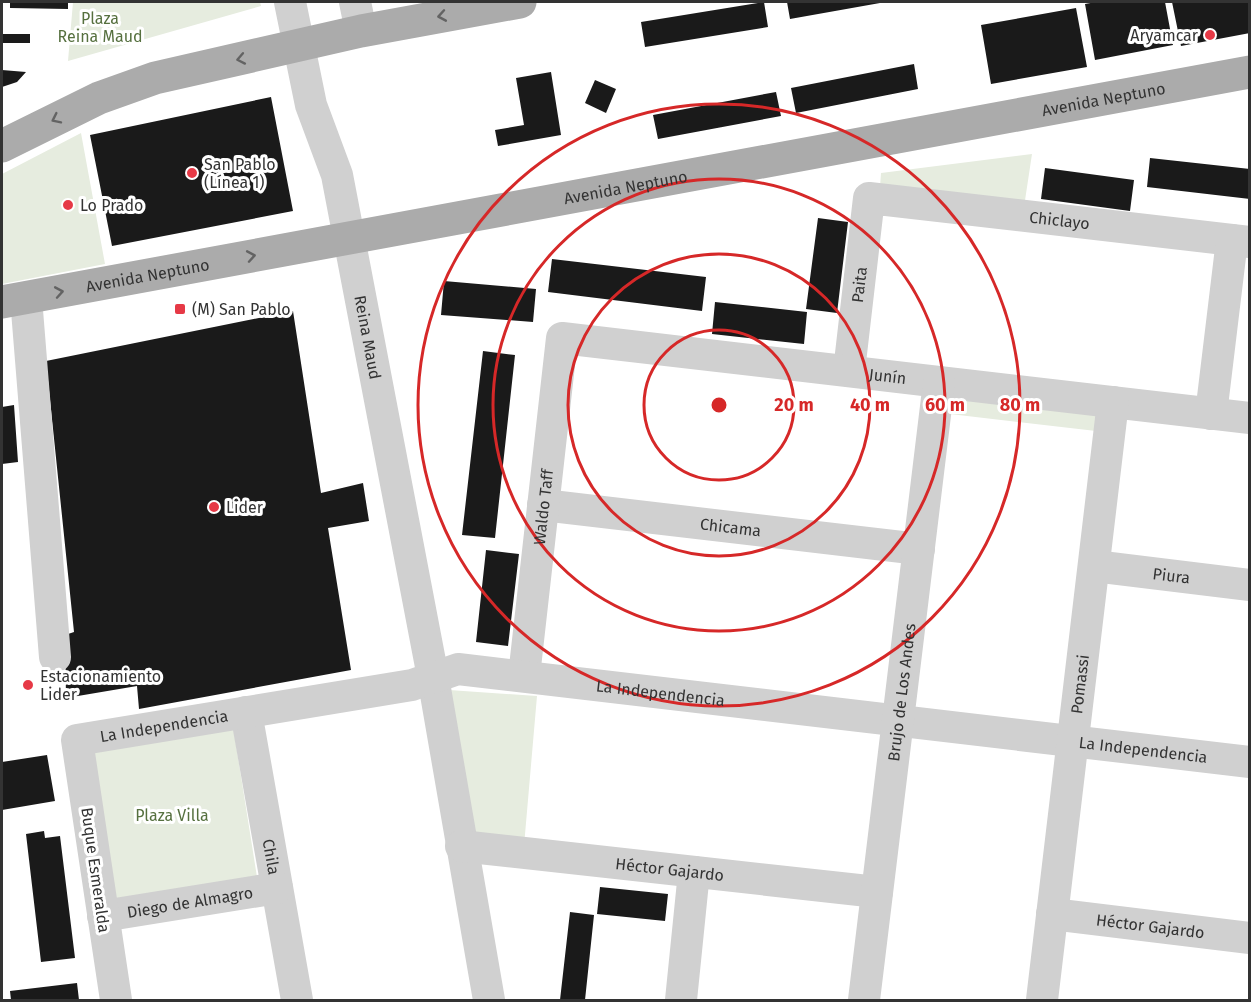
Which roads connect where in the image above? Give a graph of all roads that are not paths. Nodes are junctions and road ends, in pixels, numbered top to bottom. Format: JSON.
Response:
{"nodes":[{"id":1,"x":290,"y":2,"type":"edge"},
{"id":2,"x":520,"y":2,"type":"edge"},
{"id":3,"x":358,"y":16,"type":"edge"},
{"id":4,"x":298,"y":47,"type":"junction"},
{"id":5,"x":1250,"y":72,"type":"edge"},
{"id":6,"x":2,"y":146,"type":"edge"},
{"id":7,"x":869,"y":198,"type":"joint"},
{"id":8,"x":349,"y":238,"type":"junction"},
{"id":9,"x":1241,"y":241,"type":"edge"},
{"id":10,"x":14,"y":300,"type":"edge"},
{"id":11,"x":562,"y":338,"type":"joint"},
{"id":12,"x":849,"y":371,"type":"junction"},
{"id":13,"x":939,"y":382,"type":"junction"},
{"id":14,"x":1113,"y":402,"type":"junction"},
{"id":15,"x":1211,"y":414,"type":"junction"},
{"id":16,"x":1250,"y":418,"type":"edge"},
{"id":17,"x":543,"y":505,"type":"junction"},
{"id":18,"x":919,"y":549,"type":"junction"},
{"id":19,"x":1094,"y":566,"type":"junction"},
{"id":20,"x":1250,"y":585,"type":"edge"},
{"id":21,"x":55,"y":657,"type":"dead end"},
{"id":22,"x":524,"y":676,"type":"junction"},
{"id":23,"x":434,"y":677,"type":"junction"},
{"id":24,"x":246,"y":712,"type":"junction"},
{"id":25,"x":898,"y":720,"type":"junction"},
{"id":26,"x":77,"y":740,"type":"joint"},
{"id":27,"x":1073,"y":741,"type":"junction"},
{"id":28,"x":1250,"y":762,"type":"edge"},
{"id":29,"x":461,"y":846,"type":"junction"},
{"id":30,"x":694,"y":872,"type":"junction"},
{"id":31,"x":277,"y":888,"type":"junction"},
{"id":32,"x":877,"y":892,"type":"junction"},
{"id":33,"x":1052,"y":914,"type":"junction"},
{"id":34,"x":103,"y":916,"type":"junction"},
{"id":35,"x":1250,"y":938,"type":"edge"},
{"id":36,"x":116,"y":1000,"type":"edge"},
{"id":37,"x":297,"y":1000,"type":"edge"},
{"id":38,"x":489,"y":1000,"type":"edge"},
{"id":39,"x":681,"y":1000,"type":"edge"},
{"id":40,"x":864,"y":1000,"type":"edge"},
{"id":41,"x":1042,"y":1000,"type":"edge"}],
"edges":[{"from":1,"to":4,"type":"street","name":"Reina Maud"},
{"from":2,"to":3,"type":"main road","one_way":true},
{"from":3,"to":4,"type":"main road"},
{"from":4,"to":6,"type":"main road","one_way":true},
{"from":4,"to":8,"type":"street","name":"Reina Maud"},
{"from":5,"to":8,"type":"main road","name":"Avenida Neptuno"},
{"from":7,"to":9,"type":"street","name":"Chiclayo"},
{"from":7,"to":12,"type":"street","name":"Paita"},
{"from":10,"to":8,"type":"main road","name":"Avenida Neptuno","one_way":true},
{"from":8,"to":23,"type":"street","name":"Reina Maud"},
{"from":9,"to":15,"type":"street"},
{"from":10,"to":21,"type":"street"},
{"from":11,"to":12,"type":"street","name":"Junín"},
{"from":11,"to":17,"type":"street","name":"Waldo Taff"},
{"from":12,"to":13,"type":"street","name":"Junín"},
{"from":13,"to":14,"type":"street","name":"Junín"},
{"from":13,"to":18,"type":"street","name":"Brujo de Los Andes"},
{"from":14,"to":15,"type":"street","name":"Junín"},
{"from":14,"to":19,"type":"street","name":"Pomassi"},
{"from":15,"to":16,"type":"street","name":"Junín"},
{"from":17,"to":18,"type":"street","name":"Chicama"},
{"from":17,"to":22,"type":"street","name":"Waldo Taff"},
{"from":18,"to":25,"type":"street","name":"Brujo de Los Andes"},
{"from":19,"to":20,"type":"street","name":"Piura"},
{"from":19,"to":27,"type":"street","name":"Pomassi"},
{"from":22,"to":23,"type":"street","name":"La Independencia"},
{"from":22,"to":25,"type":"street","name":"La Independencia"},
{"from":23,"to":24,"type":"street","name":"La Independencia"},
{"from":23,"to":29,"type":"street"},
{"from":24,"to":26,"type":"street","name":"La Independencia"},
{"from":24,"to":31,"type":"street","name":"Chila"},
{"from":25,"to":27,"type":"street","name":"La Independencia"},
{"from":25,"to":32,"type":"street","name":"Brujo de Los Andes"},
{"from":26,"to":34,"type":"street","name":"Buque Esmeralda"},
{"from":27,"to":28,"type":"street","name":"La Independencia"},
{"from":27,"to":33,"type":"street","name":"Pomassi"},
{"from":29,"to":30,"type":"street","name":"Héctor Gajardo"},
{"from":29,"to":38,"type":"street"},
{"from":30,"to":32,"type":"street","name":"Héctor Gajardo"},
{"from":30,"to":39,"type":"street"},
{"from":31,"to":34,"type":"street","name":"Diego de Almagro"},
{"from":31,"to":37,"type":"street","name":"Chila"},
{"from":32,"to":40,"type":"street","name":"Brujo de Los Andes"},
{"from":33,"to":35,"type":"street","name":"Héctor Gajardo"},
{"from":33,"to":41,"type":"street","name":"Pomassi"},
{"from":34,"to":36,"type":"street","name":"Buque Esmeralda"}]}
